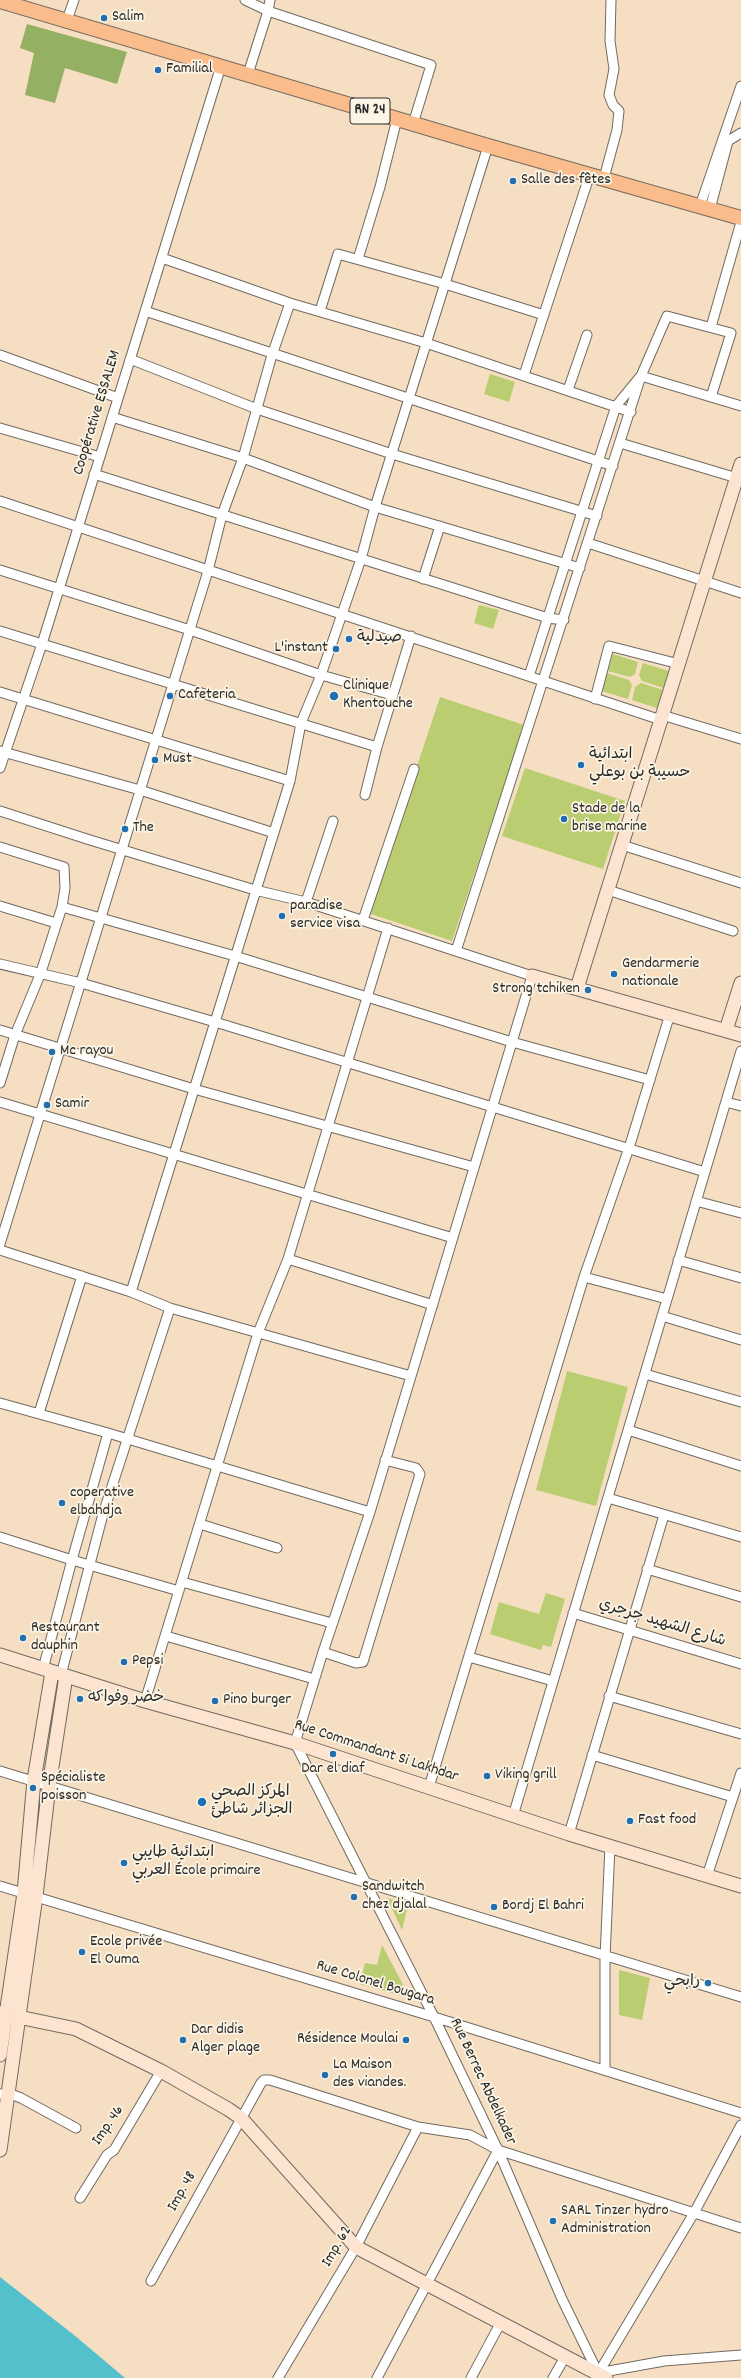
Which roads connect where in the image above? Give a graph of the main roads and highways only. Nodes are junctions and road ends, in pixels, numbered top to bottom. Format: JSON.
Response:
{"nodes":[{"id":1,"x":0,"y":1,"type":"edge"},
{"id":2,"x":741,"y":218,"type":"edge"},
{"id":3,"x":739,"y":474,"type":"edge"},
{"id":4,"x":532,"y":976,"type":"road end"},
{"id":5,"x":741,"y":983,"type":"edge"},
{"id":6,"x":577,"y":988,"type":"junction"},
{"id":7,"x":726,"y":1030,"type":"junction"},
{"id":8,"x":741,"y":1035,"type":"edge"},
{"id":9,"x":0,"y":1656,"type":"edge"},
{"id":10,"x":56,"y":1673,"type":"junction"},
{"id":11,"x":741,"y":1886,"type":"edge"},
{"id":12,"x":30,"y":1895,"type":"junction"},
{"id":13,"x":8,"y":2015,"type":"edge"},
{"id":14,"x":0,"y":2055,"type":"edge"},
{"id":15,"x":4,"y":2094,"type":"edge"},
{"id":16,"x":0,"y":2150,"type":"edge"},
{"id":17,"x":600,"y":2376,"type":"edge"}],
"edges":[{"from":1,"to":2,"type":"main road","number":"RN 24"},
{"from":3,"to":6,"type":"main road"},
{"from":4,"to":6,"type":"main road"},
{"from":5,"to":7,"type":"main road"},
{"from":6,"to":7,"type":"main road"},
{"from":7,"to":8,"type":"main road"},
{"from":9,"to":10,"type":"main road","name":"Rue Commandant Si Lakhdar"},
{"from":10,"to":11,"type":"main road","name":"Rue Commandant Si Lakhdar"},
{"from":10,"to":12,"type":"main road"},
{"from":10,"to":12,"type":"main road"},
{"from":12,"to":13,"type":"main road"},
{"from":13,"to":14,"type":"main road"},
{"from":13,"to":15,"type":"main road"},
{"from":13,"to":17,"type":"main road"},
{"from":15,"to":16,"type":"main road"}]}
